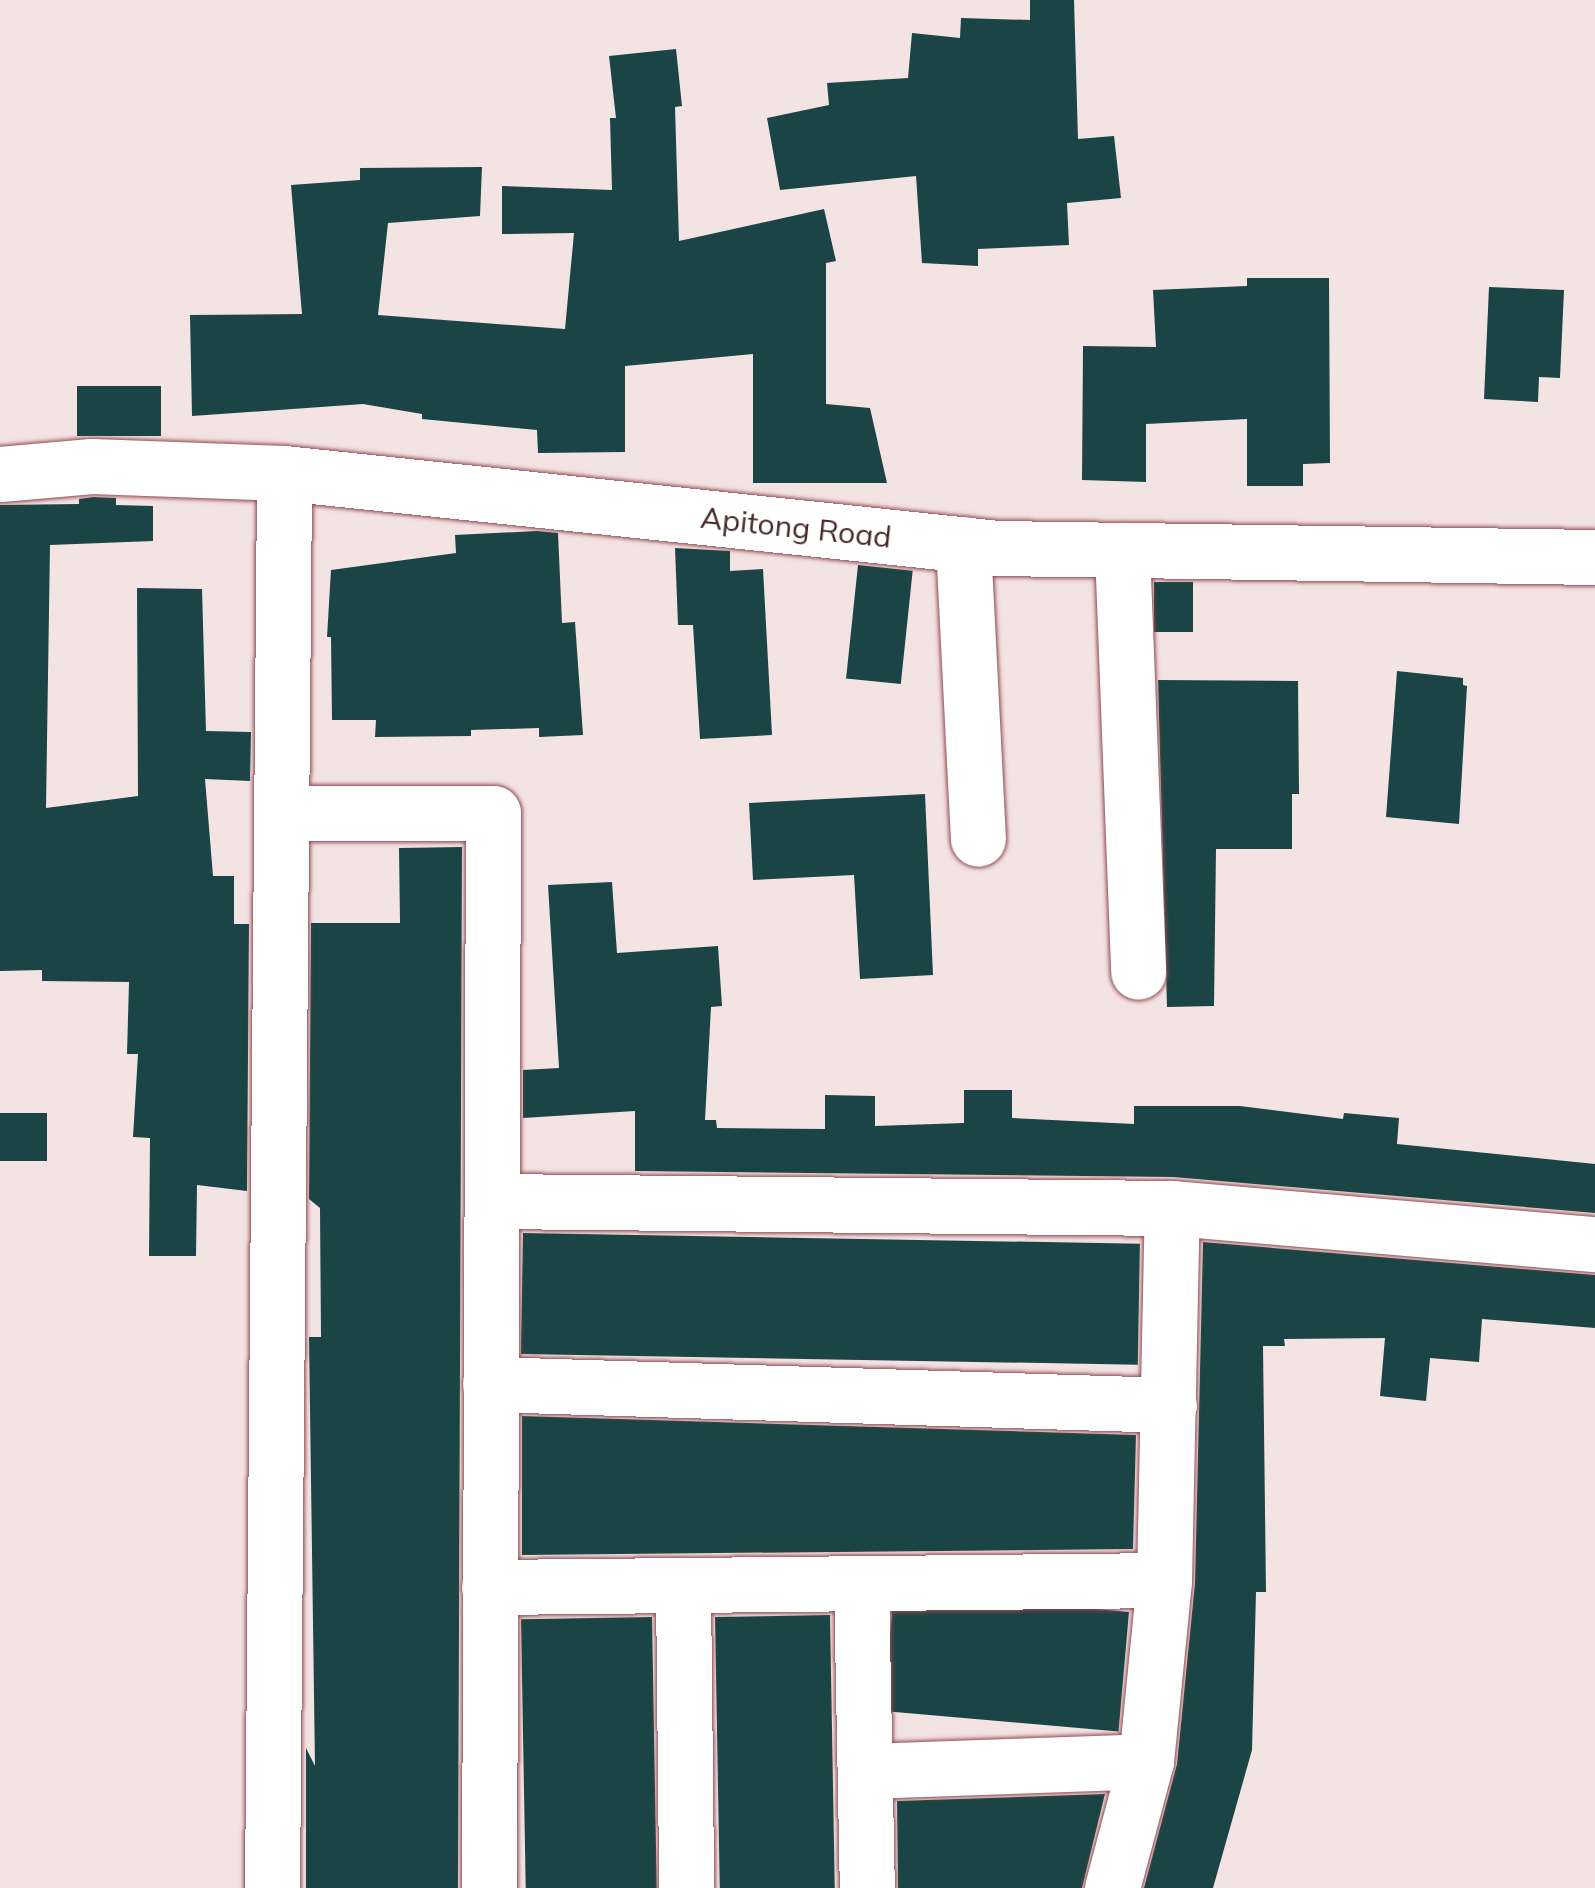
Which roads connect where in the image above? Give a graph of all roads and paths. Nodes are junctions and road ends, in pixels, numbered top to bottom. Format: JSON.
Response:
{"nodes":[{"id":1,"x":0,"y":474,"type":"edge"},
{"id":2,"x":284,"y":474,"type":"junction"},
{"id":3,"x":963,"y":544,"type":"junction"},
{"id":4,"x":1122,"y":550,"type":"junction"},
{"id":5,"x":1595,"y":557,"type":"edge"},
{"id":6,"x":282,"y":812,"type":"junction"},
{"id":7,"x":978,"y":840,"type":"dead end"},
{"id":8,"x":1138,"y":972,"type":"dead end"},
{"id":9,"x":492,"y":1202,"type":"junction"},
{"id":10,"x":1172,"y":1208,"type":"junction"},
{"id":11,"x":1595,"y":1244,"type":"edge"},
{"id":12,"x":490,"y":1384,"type":"junction"},
{"id":13,"x":1170,"y":1405,"type":"junction"},
{"id":14,"x":1164,"y":1580,"type":"junction"},
{"id":15,"x":861,"y":1584,"type":"junction"},
{"id":16,"x":683,"y":1586,"type":"junction"},
{"id":17,"x":489,"y":1588,"type":"junction"},
{"id":18,"x":1146,"y":1761,"type":"junction"},
{"id":19,"x":865,"y":1771,"type":"junction"},
{"id":20,"x":272,"y":1888,"type":"edge"},
{"id":21,"x":488,"y":1888,"type":"edge"},
{"id":22,"x":686,"y":1888,"type":"edge"},
{"id":23,"x":866,"y":1888,"type":"edge"},
{"id":24,"x":1112,"y":1888,"type":"edge"}],
"edges":[{"from":1,"to":2,"type":"street","name":"Apitong Road"},
{"from":2,"to":3,"type":"street","name":"Apitong Road"},
{"from":2,"to":6,"type":"street"},
{"from":3,"to":4,"type":"street","name":"Apitong Road"},
{"from":3,"to":7,"type":"street"},
{"from":4,"to":5,"type":"street","name":"Apitong Road"},
{"from":4,"to":8,"type":"street"},
{"from":6,"to":9,"type":"street"},
{"from":6,"to":20,"type":"street"},
{"from":9,"to":10,"type":"street"},
{"from":9,"to":12,"type":"street"},
{"from":10,"to":11,"type":"street"},
{"from":10,"to":13,"type":"street"},
{"from":12,"to":13,"type":"street"},
{"from":12,"to":17,"type":"street"},
{"from":13,"to":14,"type":"street"},
{"from":14,"to":15,"type":"street"},
{"from":14,"to":18,"type":"street"},
{"from":15,"to":16,"type":"street"},
{"from":15,"to":19,"type":"street"},
{"from":16,"to":17,"type":"street"},
{"from":16,"to":22,"type":"street"},
{"from":17,"to":21,"type":"street"},
{"from":18,"to":19,"type":"street"},
{"from":18,"to":24,"type":"street"},
{"from":19,"to":23,"type":"street"}]}
